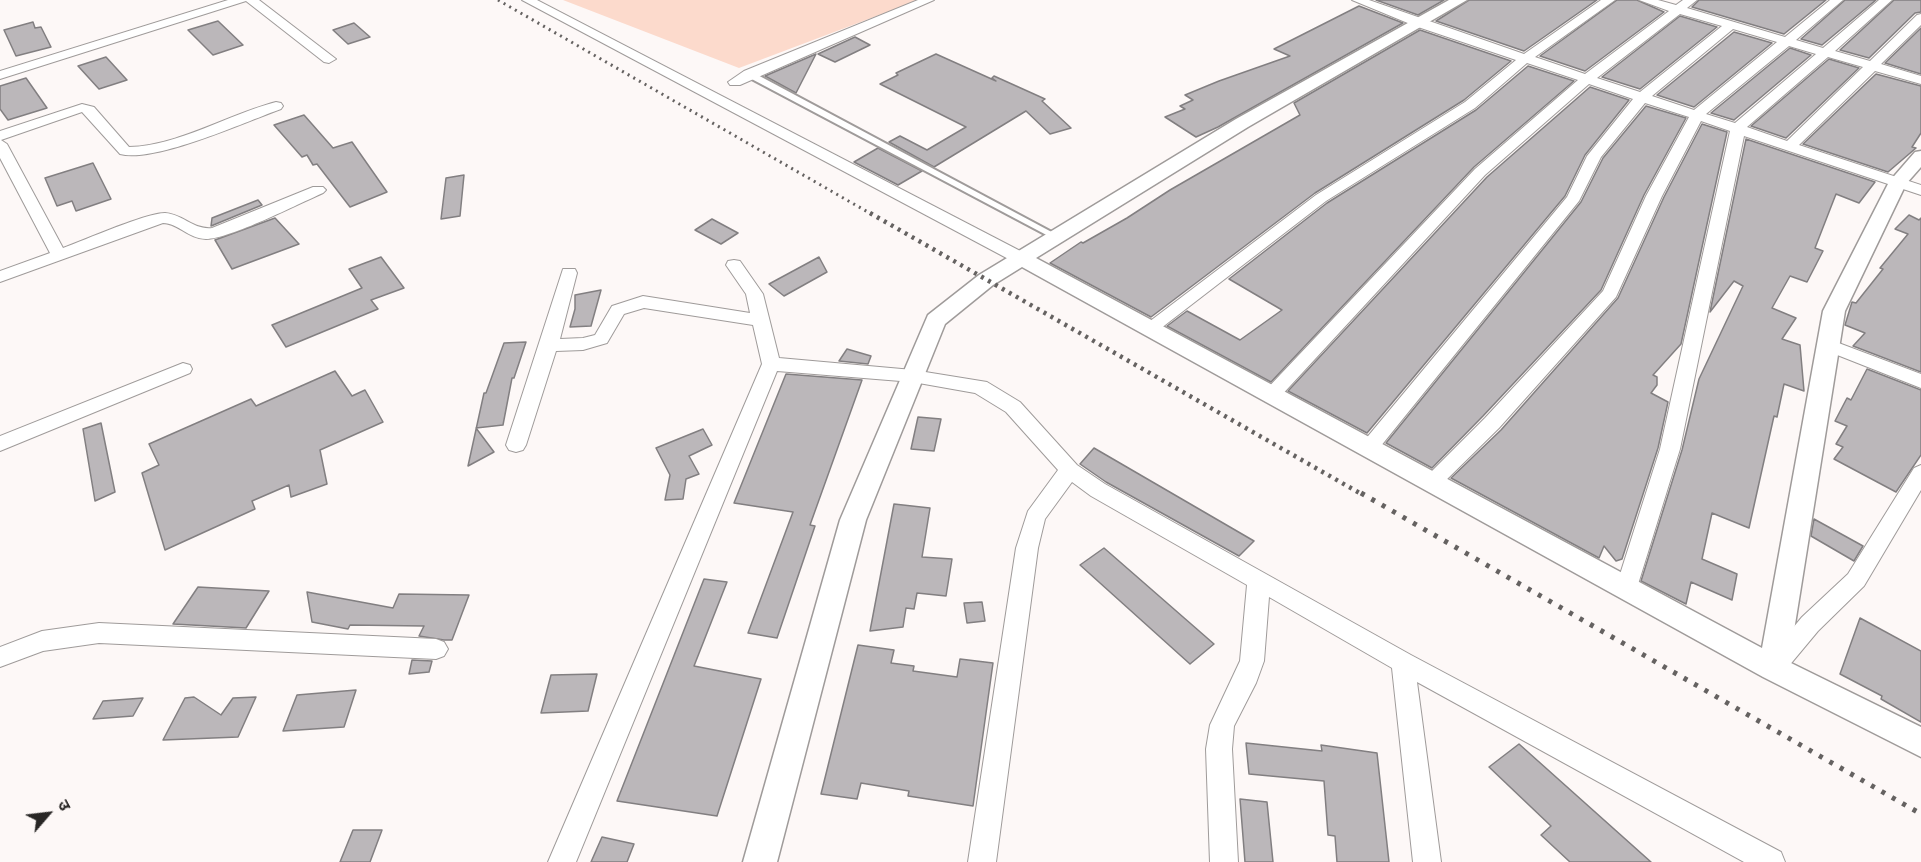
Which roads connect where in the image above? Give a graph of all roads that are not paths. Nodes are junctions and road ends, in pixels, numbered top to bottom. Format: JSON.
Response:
{"nodes":[{"id":1,"x":240,"y":0,"type":"edge"},
{"id":2,"x":251,"y":0,"type":"edge"},
{"id":3,"x":528,"y":0,"type":"edge"},
{"id":4,"x":928,"y":0,"type":"edge"},
{"id":5,"x":1358,"y":0,"type":"edge"},
{"id":6,"x":1460,"y":0,"type":"edge"},
{"id":7,"x":1609,"y":0,"type":"edge"},
{"id":8,"x":1645,"y":0,"type":"edge"},
{"id":9,"x":1691,"y":0,"type":"edge"},
{"id":10,"x":1837,"y":0,"type":"edge"},
{"id":11,"x":1886,"y":0,"type":"edge"},
{"id":12,"x":1677,"y":9,"type":"junction"},
{"id":13,"x":1921,"y":18,"type":"edge"},
{"id":14,"x":1419,"y":23,"type":"junction"},
{"id":15,"x":1731,"y":25,"type":"junction"},
{"id":16,"x":1787,"y":40,"type":"junction"},
{"id":17,"x":1826,"y":52,"type":"junction"},
{"id":18,"x":1526,"y":58,"type":"junction"},
{"id":19,"x":329,"y":59,"type":"dead end"},
{"id":20,"x":1873,"y":65,"type":"junction"},
{"id":21,"x":749,"y":74,"type":"junction"},
{"id":22,"x":0,"y":75,"type":"edge"},
{"id":23,"x":1588,"y":78,"type":"junction"},
{"id":24,"x":1921,"y":80,"type":"edge"},
{"id":25,"x":735,"y":82,"type":"dead end"},
{"id":26,"x":1643,"y":96,"type":"junction"},
{"id":27,"x":276,"y":106,"type":"dead end"},
{"id":28,"x":1698,"y":114,"type":"junction"},
{"id":29,"x":1738,"y":128,"type":"junction"},
{"id":30,"x":0,"y":136,"type":"edge"},
{"id":31,"x":0,"y":144,"type":"edge"},
{"id":32,"x":1791,"y":145,"type":"junction"},
{"id":33,"x":1921,"y":156,"type":"edge"},
{"id":34,"x":1898,"y":182,"type":"junction"},
{"id":35,"x":318,"y":190,"type":"dead end"},
{"id":36,"x":1921,"y":190,"type":"edge"},
{"id":37,"x":1057,"y":237,"type":"junction"},
{"id":38,"x":59,"y":255,"type":"junction"},
{"id":39,"x":1022,"y":259,"type":"junction"},
{"id":40,"x":734,"y":265,"type":"dead end"},
{"id":41,"x":569,"y":273,"type":"dead end"},
{"id":42,"x":0,"y":277,"type":"edge"},
{"id":43,"x":760,"y":320,"type":"junction"},
{"id":44,"x":1150,"y":328,"type":"junction"},
{"id":45,"x":549,"y":345,"type":"junction"},
{"id":46,"x":1828,"y":345,"type":"junction"},
{"id":47,"x":771,"y":364,"type":"junction"},
{"id":48,"x":183,"y":369,"type":"dead end"},
{"id":49,"x":913,"y":376,"type":"junction"},
{"id":50,"x":1921,"y":381,"type":"edge"},
{"id":51,"x":1271,"y":394,"type":"junction"},
{"id":52,"x":0,"y":444,"type":"edge"},
{"id":53,"x":516,"y":445,"type":"dead end"},
{"id":54,"x":1369,"y":447,"type":"junction"},
{"id":55,"x":1070,"y":470,"type":"junction"},
{"id":56,"x":1921,"y":472,"type":"edge"},
{"id":57,"x":1432,"y":481,"type":"junction"},
{"id":58,"x":1259,"y":580,"type":"junction"},
{"id":59,"x":1627,"y":587,"type":"junction"},
{"id":60,"x":436,"y":649,"type":"dead end"},
{"id":61,"x":0,"y":657,"type":"edge"},
{"id":62,"x":1403,"y":662,"type":"junction"},
{"id":63,"x":1773,"y":668,"type":"junction"},
{"id":64,"x":1921,"y":743,"type":"edge"},
{"id":65,"x":562,"y":862,"type":"edge"},
{"id":66,"x":760,"y":862,"type":"edge"},
{"id":67,"x":982,"y":862,"type":"edge"},
{"id":68,"x":1224,"y":862,"type":"edge"},
{"id":69,"x":1426,"y":862,"type":"edge"},
{"id":70,"x":1771,"y":862,"type":"edge"}],
"edges":[{"from":1,"to":22,"type":"street"},
{"from":2,"to":19,"type":"street"},
{"from":3,"to":39,"type":"street"},
{"from":4,"to":21,"type":"street"},
{"from":5,"to":14,"type":"street"},
{"from":6,"to":14,"type":"street"},
{"from":7,"to":18,"type":"street"},
{"from":8,"to":12,"type":"street"},
{"from":9,"to":12,"type":"street"},
{"from":10,"to":16,"type":"street"},
{"from":11,"to":17,"type":"street"},
{"from":12,"to":15,"type":"street"},
{"from":12,"to":23,"type":"street"},
{"from":13,"to":20,"type":"street"},
{"from":14,"to":18,"type":"street"},
{"from":14,"to":37,"type":"street"},
{"from":15,"to":16,"type":"street"},
{"from":15,"to":26,"type":"street"},
{"from":16,"to":17,"type":"street"},
{"from":16,"to":28,"type":"street"},
{"from":17,"to":20,"type":"street"},
{"from":17,"to":29,"type":"street"},
{"from":18,"to":23,"type":"street"},
{"from":18,"to":44,"type":"street"},
{"from":20,"to":24,"type":"street"},
{"from":20,"to":32,"type":"street"},
{"from":21,"to":25,"type":"street"},
{"from":21,"to":37,"type":"lane"},
{"from":23,"to":26,"type":"street"},
{"from":23,"to":51,"type":"street"},
{"from":26,"to":28,"type":"street"},
{"from":26,"to":54,"type":"street"},
{"from":27,"to":30,"type":"street"},
{"from":28,"to":29,"type":"street"},
{"from":28,"to":57,"type":"street"},
{"from":29,"to":32,"type":"street"},
{"from":29,"to":59,"type":"street"},
{"from":31,"to":38,"type":"street"},
{"from":32,"to":34,"type":"street"},
{"from":33,"to":34,"type":"street"},
{"from":34,"to":36,"type":"street"},
{"from":34,"to":46,"type":"street"},
{"from":35,"to":38,"type":"street"},
{"from":37,"to":39,"type":"street"},
{"from":38,"to":42,"type":"street"},
{"from":39,"to":44,"type":"street"},
{"from":39,"to":49,"type":"street"},
{"from":40,"to":43,"type":"street"},
{"from":41,"to":45,"type":"street"},
{"from":43,"to":45,"type":"street"},
{"from":43,"to":47,"type":"street"},
{"from":44,"to":51,"type":"street"},
{"from":45,"to":53,"type":"street"},
{"from":46,"to":50,"type":"street"},
{"from":46,"to":63,"type":"street"},
{"from":47,"to":49,"type":"street"},
{"from":47,"to":65,"type":"street"},
{"from":48,"to":52,"type":"street"},
{"from":49,"to":55,"type":"street"},
{"from":49,"to":66,"type":"street"},
{"from":51,"to":54,"type":"street"},
{"from":54,"to":57,"type":"street"},
{"from":55,"to":58,"type":"street"},
{"from":55,"to":67,"type":"street"},
{"from":56,"to":63,"type":"street"},
{"from":57,"to":59,"type":"street"},
{"from":58,"to":62,"type":"street"},
{"from":58,"to":68,"type":"street"},
{"from":59,"to":63,"type":"street"},
{"from":60,"to":61,"type":"street"},
{"from":62,"to":69,"type":"street"},
{"from":62,"to":70,"type":"street"},
{"from":63,"to":64,"type":"street"}]}
